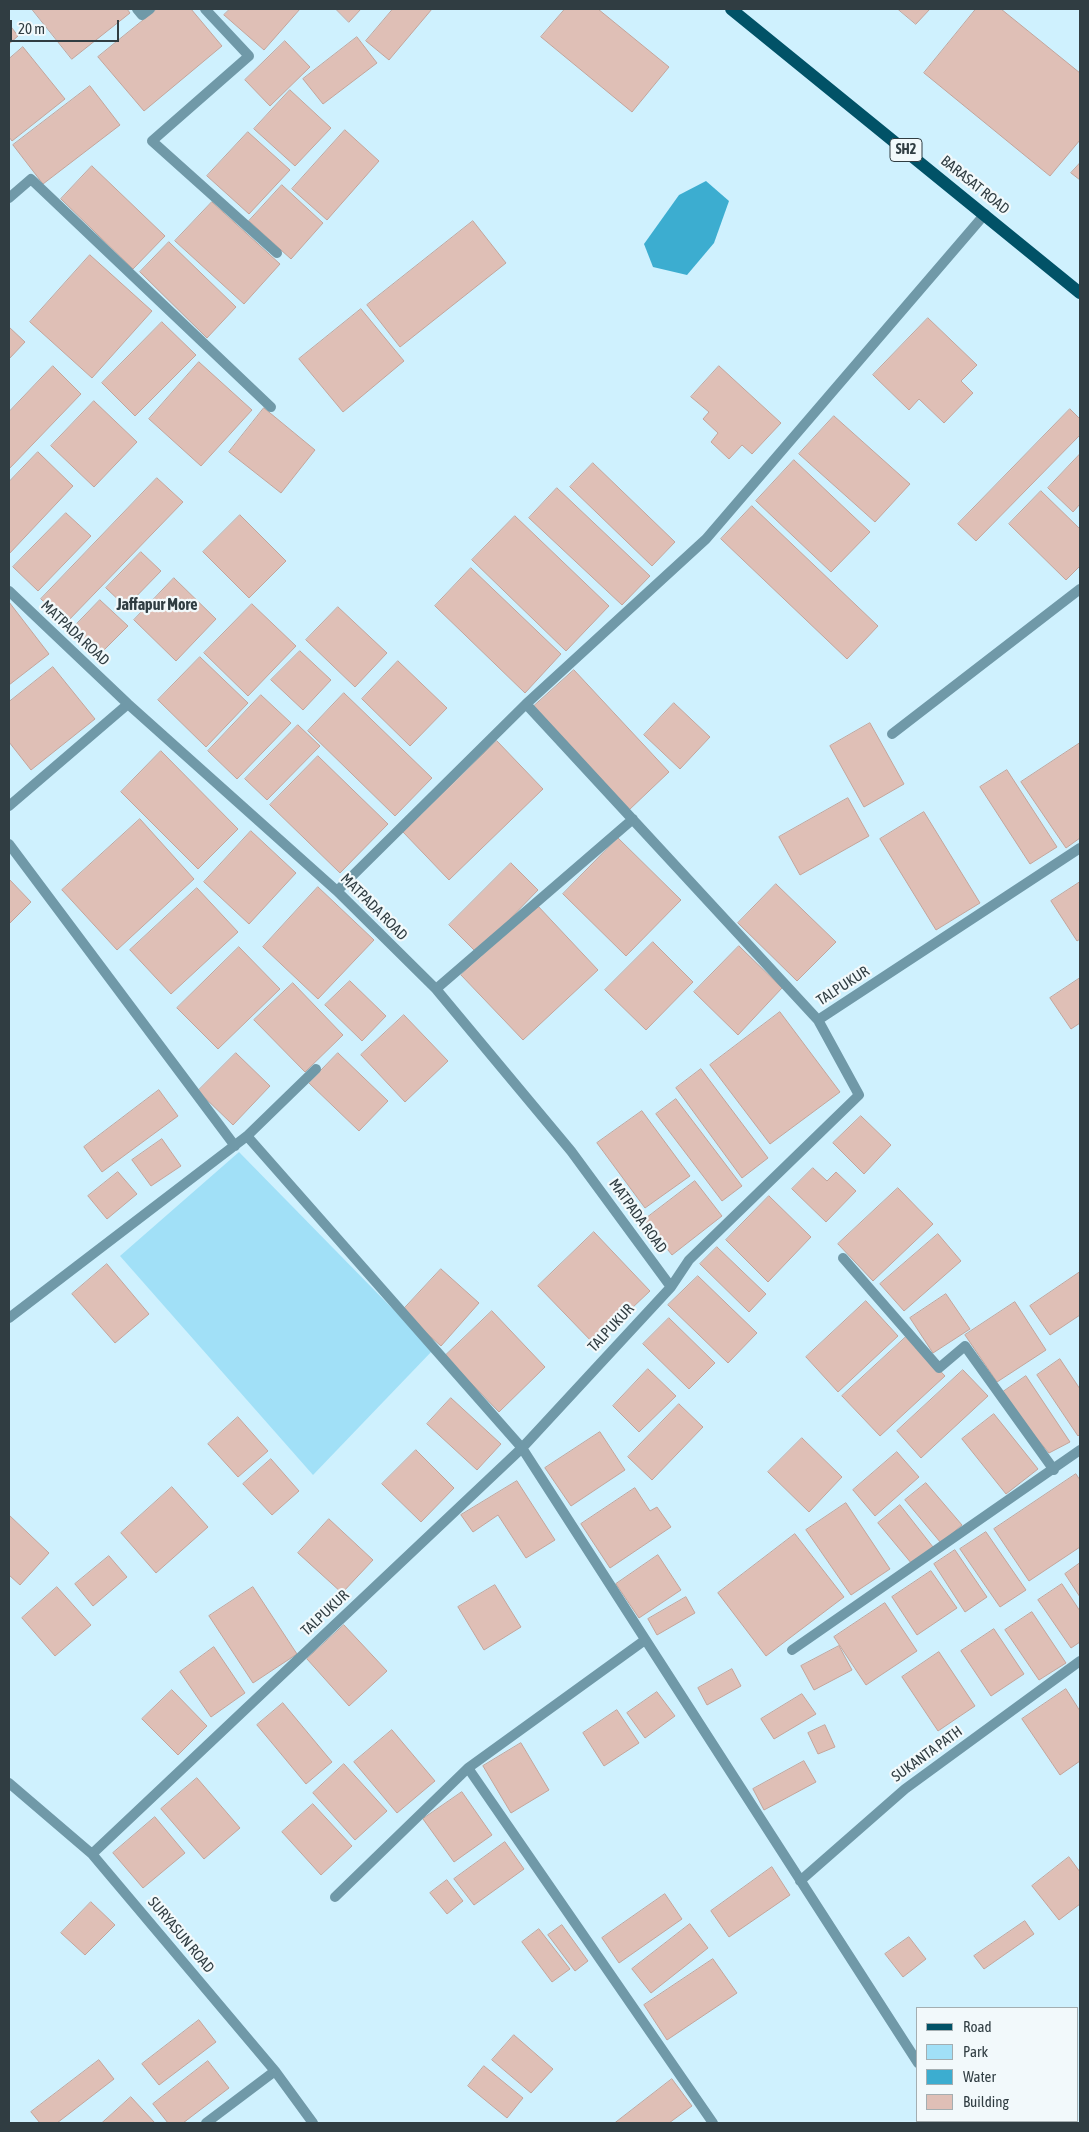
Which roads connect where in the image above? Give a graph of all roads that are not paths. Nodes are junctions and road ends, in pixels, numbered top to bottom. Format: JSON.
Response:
{"nodes":[{"id":1,"x":137,"y":9,"type":"edge"},
{"id":2,"x":150,"y":9,"type":"edge"},
{"id":3,"x":205,"y":9,"type":"edge"},
{"id":4,"x":731,"y":9,"type":"edge"},
{"id":5,"x":9,"y":198,"type":"edge"},
{"id":6,"x":985,"y":214,"type":"junction"},
{"id":7,"x":277,"y":254,"type":"dead end"},
{"id":8,"x":1080,"y":293,"type":"edge"},
{"id":9,"x":271,"y":407,"type":"dead end"},
{"id":10,"x":1080,"y":589,"type":"edge"},
{"id":11,"x":9,"y":592,"type":"edge"},
{"id":12,"x":128,"y":704,"type":"junction"},
{"id":13,"x":526,"y":704,"type":"junction"},
{"id":14,"x":892,"y":734,"type":"dead end"},
{"id":15,"x":9,"y":806,"type":"edge"},
{"id":16,"x":633,"y":819,"type":"junction"},
{"id":17,"x":9,"y":844,"type":"edge"},
{"id":18,"x":1080,"y":848,"type":"edge"},
{"id":19,"x":337,"y":891,"type":"junction"},
{"id":20,"x":436,"y":989,"type":"junction"},
{"id":21,"x":818,"y":1020,"type":"junction"},
{"id":22,"x":316,"y":1069,"type":"dead end"},
{"id":23,"x":247,"y":1136,"type":"junction"},
{"id":24,"x":235,"y":1146,"type":"junction"},
{"id":25,"x":843,"y":1258,"type":"dead end"},
{"id":26,"x":671,"y":1287,"type":"junction"},
{"id":27,"x":9,"y":1318,"type":"edge"},
{"id":28,"x":522,"y":1448,"type":"junction"},
{"id":29,"x":1080,"y":1450,"type":"edge"},
{"id":30,"x":1054,"y":1470,"type":"junction"},
{"id":31,"x":645,"y":1640,"type":"junction"},
{"id":32,"x":792,"y":1650,"type":"dead end"},
{"id":33,"x":1080,"y":1662,"type":"edge"},
{"id":34,"x":468,"y":1768,"type":"junction"},
{"id":35,"x":9,"y":1783,"type":"edge"},
{"id":36,"x":92,"y":1854,"type":"junction"},
{"id":37,"x":800,"y":1881,"type":"junction"},
{"id":38,"x":335,"y":1897,"type":"dead end"},
{"id":39,"x":916,"y":2060,"type":"edge"},
{"id":40,"x":275,"y":2071,"type":"junction"},
{"id":41,"x":206,"y":2123,"type":"edge"},
{"id":42,"x":312,"y":2123,"type":"edge"},
{"id":43,"x":713,"y":2123,"type":"edge"}],
"edges":[{"from":1,"to":2,"type":"street"},
{"from":3,"to":7,"type":"street"},
{"from":4,"to":6,"type":"main road","name":"BARASAT ROAD","number":"SH2"},
{"from":5,"to":9,"type":"street"},
{"from":6,"to":8,"type":"main road","name":"BARASAT ROAD","number":"SH2"},
{"from":6,"to":13,"type":"street"},
{"from":10,"to":14,"type":"street"},
{"from":11,"to":12,"type":"street","name":"MATPADA ROAD"},
{"from":12,"to":15,"type":"street"},
{"from":12,"to":19,"type":"street","name":"MATPADA ROAD"},
{"from":13,"to":16,"type":"street"},
{"from":13,"to":19,"type":"street"},
{"from":16,"to":20,"type":"street"},
{"from":16,"to":21,"type":"street"},
{"from":17,"to":24,"type":"street"},
{"from":18,"to":21,"type":"street","name":"TALPUKUR"},
{"from":19,"to":20,"type":"street","name":"MATPADA ROAD"},
{"from":20,"to":26,"type":"street","name":"MATPADA ROAD"},
{"from":21,"to":26,"type":"street","name":"TALPUKUR"},
{"from":22,"to":23,"type":"street"},
{"from":23,"to":24,"type":"street"},
{"from":23,"to":28,"type":"street"},
{"from":24,"to":27,"type":"street"},
{"from":25,"to":30,"type":"street"},
{"from":26,"to":28,"type":"street","name":"TALPUKUR"},
{"from":28,"to":31,"type":"street"},
{"from":28,"to":36,"type":"street","name":"TALPUKUR"},
{"from":29,"to":30,"type":"street"},
{"from":30,"to":32,"type":"street"},
{"from":31,"to":34,"type":"street"},
{"from":31,"to":37,"type":"street"},
{"from":33,"to":37,"type":"street","name":"SUKANTA PATH"},
{"from":34,"to":38,"type":"street"},
{"from":34,"to":43,"type":"street"},
{"from":35,"to":36,"type":"street","name":"SURYASUN ROAD"},
{"from":36,"to":40,"type":"street","name":"SURYASUN ROAD"},
{"from":37,"to":39,"type":"street"},
{"from":40,"to":41,"type":"street"},
{"from":40,"to":42,"type":"street","name":"SURYASUN ROAD"}]}
